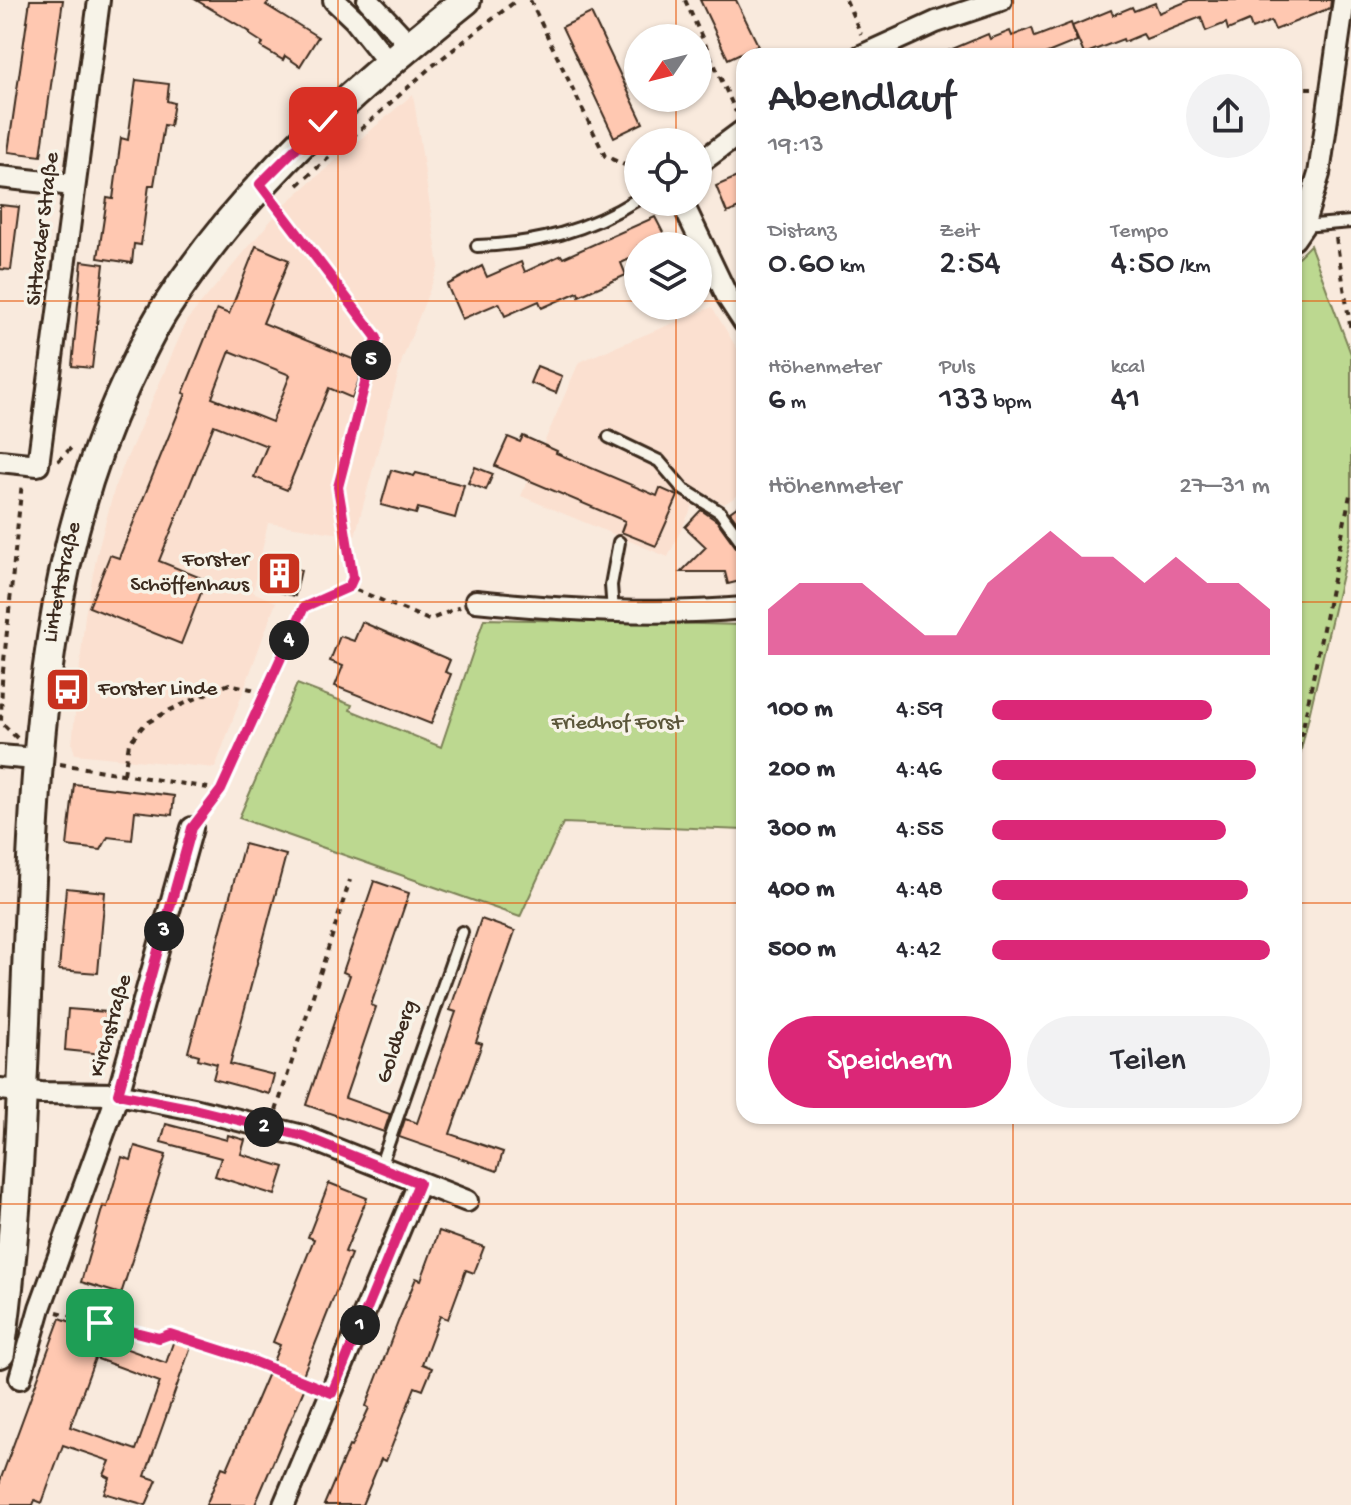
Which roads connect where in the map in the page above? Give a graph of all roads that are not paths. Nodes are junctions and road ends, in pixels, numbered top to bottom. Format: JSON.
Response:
{"nodes":[{"id":1,"x":99,"y":0,"type":"edge"},
{"id":2,"x":334,"y":0,"type":"edge"},
{"id":3,"x":368,"y":0,"type":"edge"},
{"id":4,"x":466,"y":0,"type":"edge"},
{"id":5,"x":1001,"y":0,"type":"edge"},
{"id":6,"x":1344,"y":0,"type":"edge"},
{"id":7,"x":410,"y":45,"type":"junction"},
{"id":8,"x":878,"y":48,"type":"edge"},
{"id":9,"x":389,"y":63,"type":"junction"},
{"id":10,"x":736,"y":127,"type":"edge"},
{"id":11,"x":712,"y":150,"type":"edge"},
{"id":12,"x":0,"y":177,"type":"edge"},
{"id":13,"x":73,"y":185,"type":"junction"},
{"id":14,"x":624,"y":207,"type":"edge"},
{"id":15,"x":689,"y":216,"type":"edge"},
{"id":16,"x":1351,"y":222,"type":"edge"},
{"id":17,"x":1302,"y":223,"type":"edge"},
{"id":18,"x":1302,"y":231,"type":"edge"},
{"id":19,"x":477,"y":246,"type":"dead end"},
{"id":20,"x":736,"y":310,"type":"edge"},
{"id":21,"x":609,"y":437,"type":"dead end"},
{"id":22,"x":0,"y":461,"type":"edge"},
{"id":23,"x":736,"y":532,"type":"edge"},
{"id":24,"x":619,"y":542,"type":"dead end"},
{"id":25,"x":476,"y":601,"type":"road end"},
{"id":26,"x":736,"y":609,"type":"edge"},
{"id":27,"x":613,"y":612,"type":"junction"},
{"id":28,"x":0,"y":756,"type":"edge"},
{"id":29,"x":36,"y":759,"type":"junction"},
{"id":30,"x":192,"y":828,"type":"road end"},
{"id":31,"x":462,"y":932,"type":"dead end"},
{"id":32,"x":11,"y":1091,"type":"edge"},
{"id":33,"x":118,"y":1094,"type":"junction"},
{"id":34,"x":380,"y":1167,"type":"junction"},
{"id":35,"x":419,"y":1183,"type":"junction"},
{"id":36,"x":467,"y":1201,"type":"dead end"},
{"id":37,"x":0,"y":1352,"type":"edge"},
{"id":38,"x":20,"y":1378,"type":"dead end"},
{"id":39,"x":284,"y":1505,"type":"edge"}],
"edges":[{"from":1,"to":13,"type":"street","name":"Sittarder Straße"},
{"from":2,"to":9,"type":"street"},
{"from":3,"to":7,"type":"street"},
{"from":4,"to":7,"type":"main road","name":"Lintertstraße"},
{"from":5,"to":8,"type":"street"},
{"from":6,"to":17,"type":"street"},
{"from":7,"to":9,"type":"main road","name":"Lintertstraße"},
{"from":9,"to":29,"type":"main road","name":"Lintertstraße"},
{"from":10,"to":11,"type":"street"},
{"from":12,"to":13,"type":"street"},
{"from":13,"to":22,"type":"street","name":"Sittarder Straße"},
{"from":14,"to":19,"type":"lane"},
{"from":15,"to":20,"type":"street"},
{"from":16,"to":18,"type":"lane"},
{"from":21,"to":23,"type":"lane"},
{"from":24,"to":27,"type":"lane"},
{"from":25,"to":27,"type":"street"},
{"from":26,"to":27,"type":"street"},
{"from":28,"to":29,"type":"street"},
{"from":29,"to":32,"type":"main road","name":"Lintertstraße"},
{"from":30,"to":33,"type":"street","name":"Kirchstraße"},
{"from":31,"to":34,"type":"lane","name":"Goldberg"},
{"from":32,"to":33,"type":"street"},
{"from":32,"to":37,"type":"main road","name":"Lintertstraße"},
{"from":33,"to":34,"type":"street"},
{"from":33,"to":38,"type":"street","name":"Kirchstraße"},
{"from":34,"to":35,"type":"street"},
{"from":35,"to":36,"type":"street"},
{"from":35,"to":39,"type":"street"}]}
